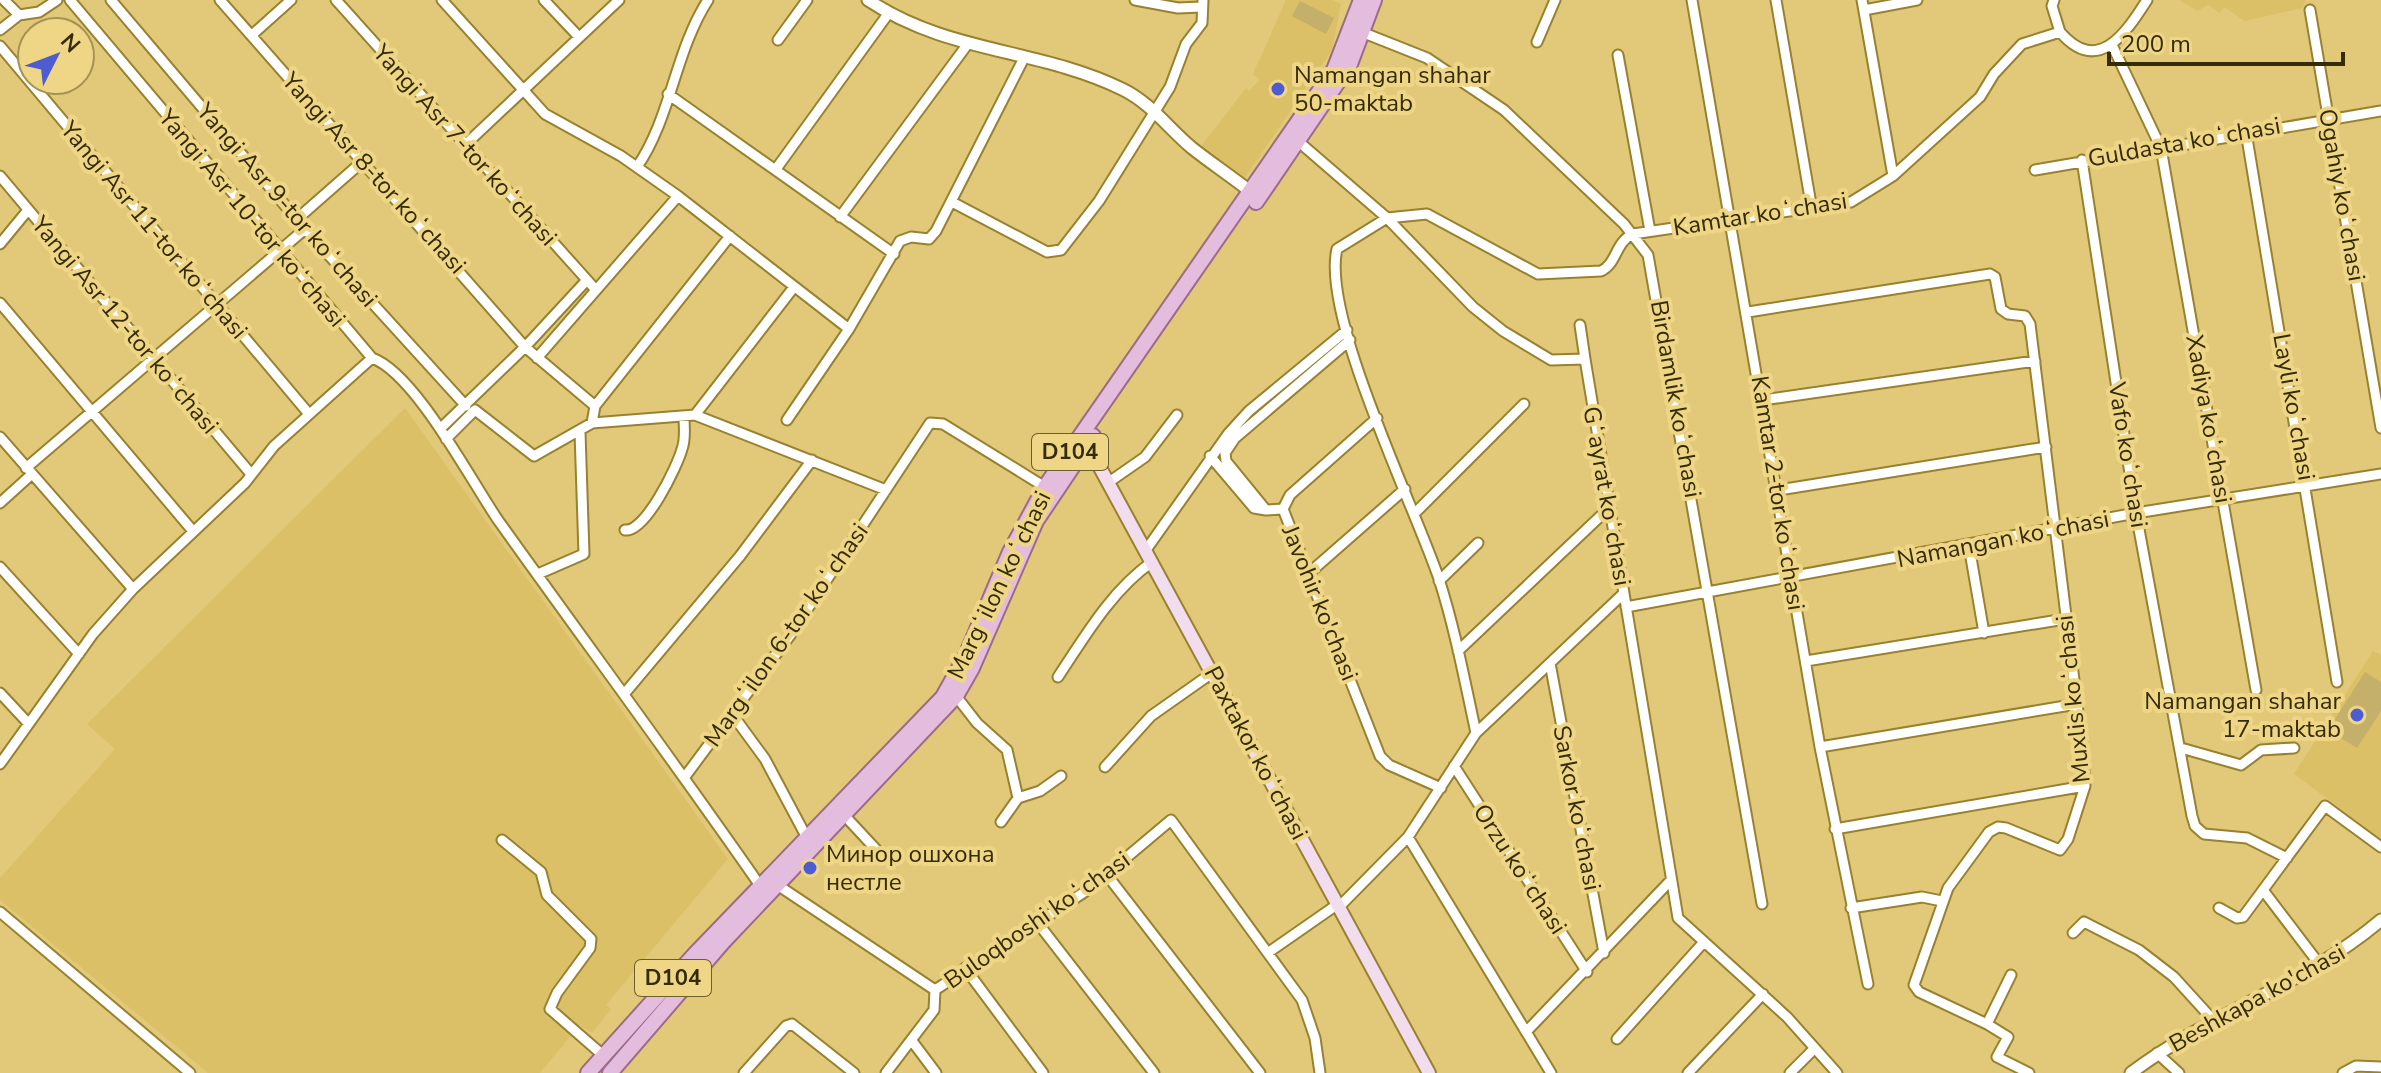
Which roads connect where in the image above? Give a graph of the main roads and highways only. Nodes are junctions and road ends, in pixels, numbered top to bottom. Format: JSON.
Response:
{"nodes":[{"id":1,"x":1361,"y":0,"type":"edge"},
{"id":2,"x":1374,"y":0,"type":"edge"},
{"id":3,"x":1084,"y":439,"type":"junction"},
{"id":4,"x":613,"y":1070,"type":"edge"},
{"id":5,"x":588,"y":1073,"type":"edge"},
{"id":6,"x":1429,"y":1073,"type":"edge"}],
"edges":[{"from":1,"to":3,"type":"main road","name":"Margʻilon koʻchasi","number":"D104"},
{"from":2,"to":3,"type":"main road","name":"Margʻilon koʻchasi","number":"D104"},
{"from":3,"to":4,"type":"main road","name":"Margʻilon koʻchasi","number":"D104"},
{"from":3,"to":5,"type":"main road","name":"Margʻilon koʻchasi","number":"D104"},
{"from":3,"to":6,"type":"main road","name":"Paxtakor koʻchasi"}]}
